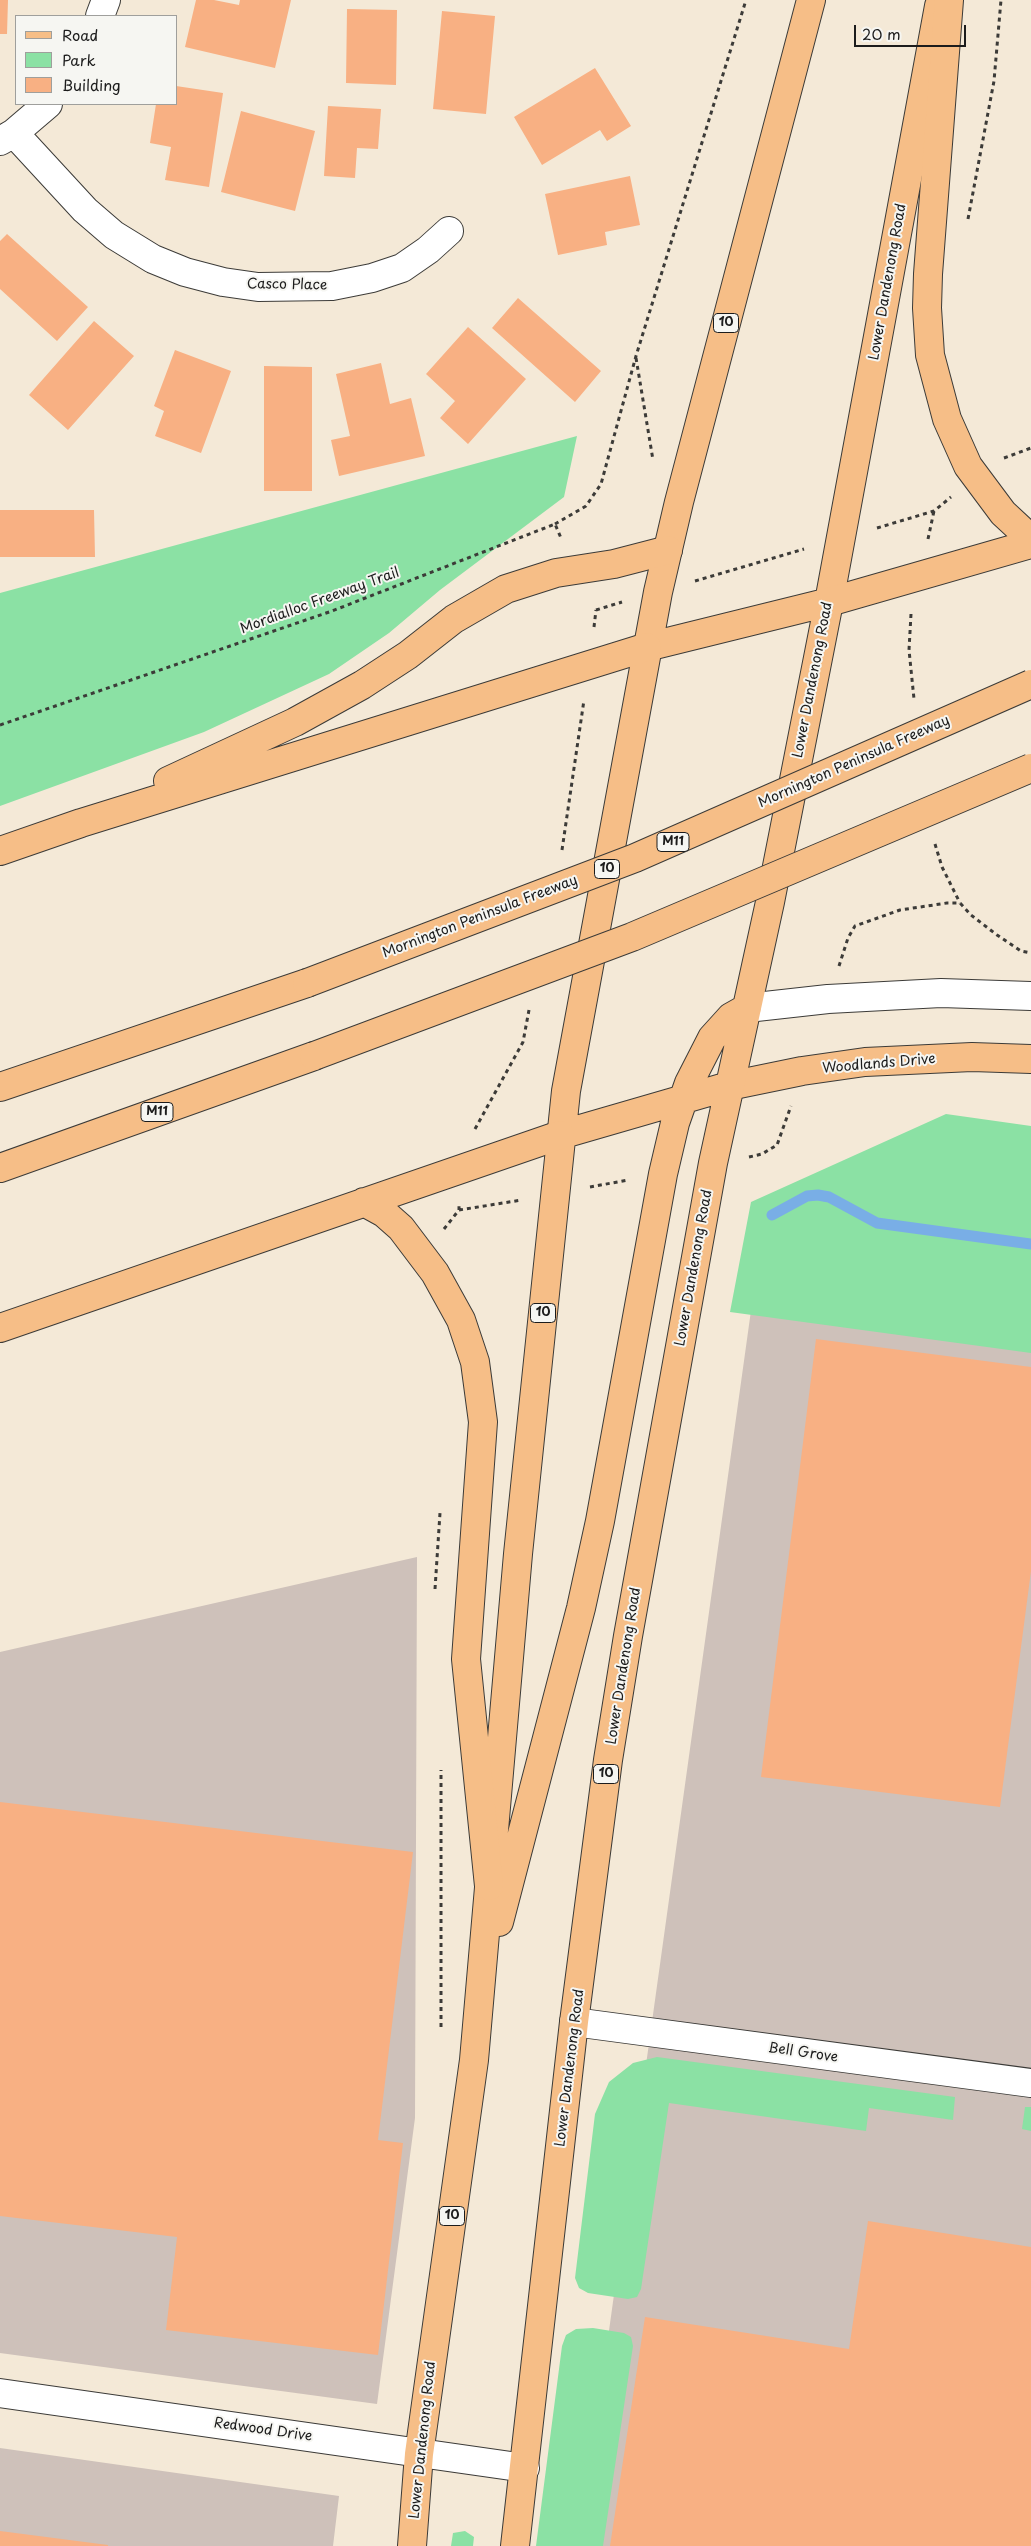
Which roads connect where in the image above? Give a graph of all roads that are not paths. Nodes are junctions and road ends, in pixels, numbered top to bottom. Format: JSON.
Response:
{"nodes":[{"id":1,"x":106,"y":0,"type":"edge"},
{"id":2,"x":811,"y":0,"type":"edge"},
{"id":3,"x":940,"y":0,"type":"edge"},
{"id":4,"x":949,"y":0,"type":"edge"},
{"id":5,"x":100,"y":15,"type":"edge"},
{"id":6,"x":47,"y":105,"type":"edge"},
{"id":7,"x":7,"y":137,"type":"edge"},
{"id":8,"x":448,"y":231,"type":"dead end"},
{"id":9,"x":1031,"y":539,"type":"edge"},
{"id":10,"x":1031,"y":544,"type":"edge"},
{"id":11,"x":668,"y":550,"type":"junction"},
{"id":12,"x":829,"y":602,"type":"junction"},
{"id":13,"x":647,"y":647,"type":"junction"},
{"id":14,"x":1031,"y":684,"type":"edge"},
{"id":15,"x":1031,"y":768,"type":"edge"},
{"id":16,"x":81,"y":823,"type":"junction"},
{"id":17,"x":0,"y":850,"type":"edge"},
{"id":18,"x":1031,"y":996,"type":"edge"},
{"id":19,"x":747,"y":1008,"type":"junction"},
{"id":20,"x":1031,"y":1060,"type":"edge"},
{"id":21,"x":729,"y":1086,"type":"junction"},
{"id":22,"x":0,"y":1087,"type":"edge"},
{"id":23,"x":683,"y":1098,"type":"junction"},
{"id":24,"x":560,"y":1135,"type":"junction"},
{"id":25,"x":0,"y":1168,"type":"edge"},
{"id":26,"x":364,"y":1202,"type":"junction"},
{"id":27,"x":0,"y":1328,"type":"edge"},
{"id":28,"x":489,"y":1886,"type":"junction"},
{"id":29,"x":481,"y":1992,"type":"junction"},
{"id":30,"x":574,"y":2022,"type":"junction"},
{"id":31,"x":1031,"y":2084,"type":"edge"},
{"id":32,"x":0,"y":2393,"type":"edge"},
{"id":33,"x":419,"y":2454,"type":"junction"},
{"id":34,"x":525,"y":2468,"type":"junction"},
{"id":35,"x":412,"y":2546,"type":"edge"},
{"id":36,"x":515,"y":2546,"type":"edge"}],
"edges":[{"from":1,"to":5,"type":"street"},
{"from":2,"to":11,"type":"main road","name":"Lower Dandenong Road","number":"10"},
{"from":3,"to":12,"type":"main road","name":"Lower Dandenong Road","number":"10"},
{"from":4,"to":9,"type":"main road"},
{"from":6,"to":7,"type":"street"},
{"from":7,"to":8,"type":"street","name":"Casco Place"},
{"from":10,"to":12,"type":"main road"},
{"from":11,"to":13,"type":"main road","name":"Lower Dandenong Road","number":"10"},
{"from":11,"to":16,"type":"main road"},
{"from":12,"to":13,"type":"main road"},
{"from":12,"to":19,"type":"main road","name":"Lower Dandenong Road","number":"10"},
{"from":13,"to":16,"type":"main road"},
{"from":13,"to":24,"type":"main road","name":"Lower Dandenong Road","number":"10"},
{"from":14,"to":22,"type":"main road","name":"Mornington Peninsula Freeway","number":"M11","bridge":true},
{"from":15,"to":25,"type":"main road","number":"M11","bridge":true},
{"from":16,"to":17,"type":"main road"},
{"from":18,"to":19,"type":"street"},
{"from":19,"to":21,"type":"main road","name":"Lower Dandenong Road","number":"10"},
{"from":19,"to":23,"type":"main road"},
{"from":20,"to":21,"type":"main road","name":"Woodlands Drive"},
{"from":21,"to":23,"type":"main road","name":"Woodlands Drive"},
{"from":21,"to":30,"type":"main road","name":"Lower Dandenong Road","number":"10"},
{"from":23,"to":24,"type":"main road","name":"Woodlands Drive"},
{"from":23,"to":29,"type":"main road"},
{"from":24,"to":26,"type":"main road","name":"Woodlands Drive"},
{"from":24,"to":28,"type":"main road","name":"Lower Dandenong Road","number":"10"},
{"from":26,"to":27,"type":"main road","name":"Woodlands Drive"},
{"from":26,"to":28,"type":"main road"},
{"from":28,"to":29,"type":"main road","name":"Lower Dandenong Road","number":"10"},
{"from":29,"to":33,"type":"main road","name":"Lower Dandenong Road","number":"10"},
{"from":30,"to":31,"type":"street","name":"Bell Grove"},
{"from":30,"to":34,"type":"main road","name":"Lower Dandenong Road","number":"10"},
{"from":32,"to":33,"type":"street","name":"Redwood Drive"},
{"from":33,"to":34,"type":"street","name":"Redwood Drive"},
{"from":33,"to":35,"type":"main road","name":"Lower Dandenong Road","number":"10"},
{"from":34,"to":36,"type":"main road","name":"Lower Dandenong Road","number":"10"}]}
